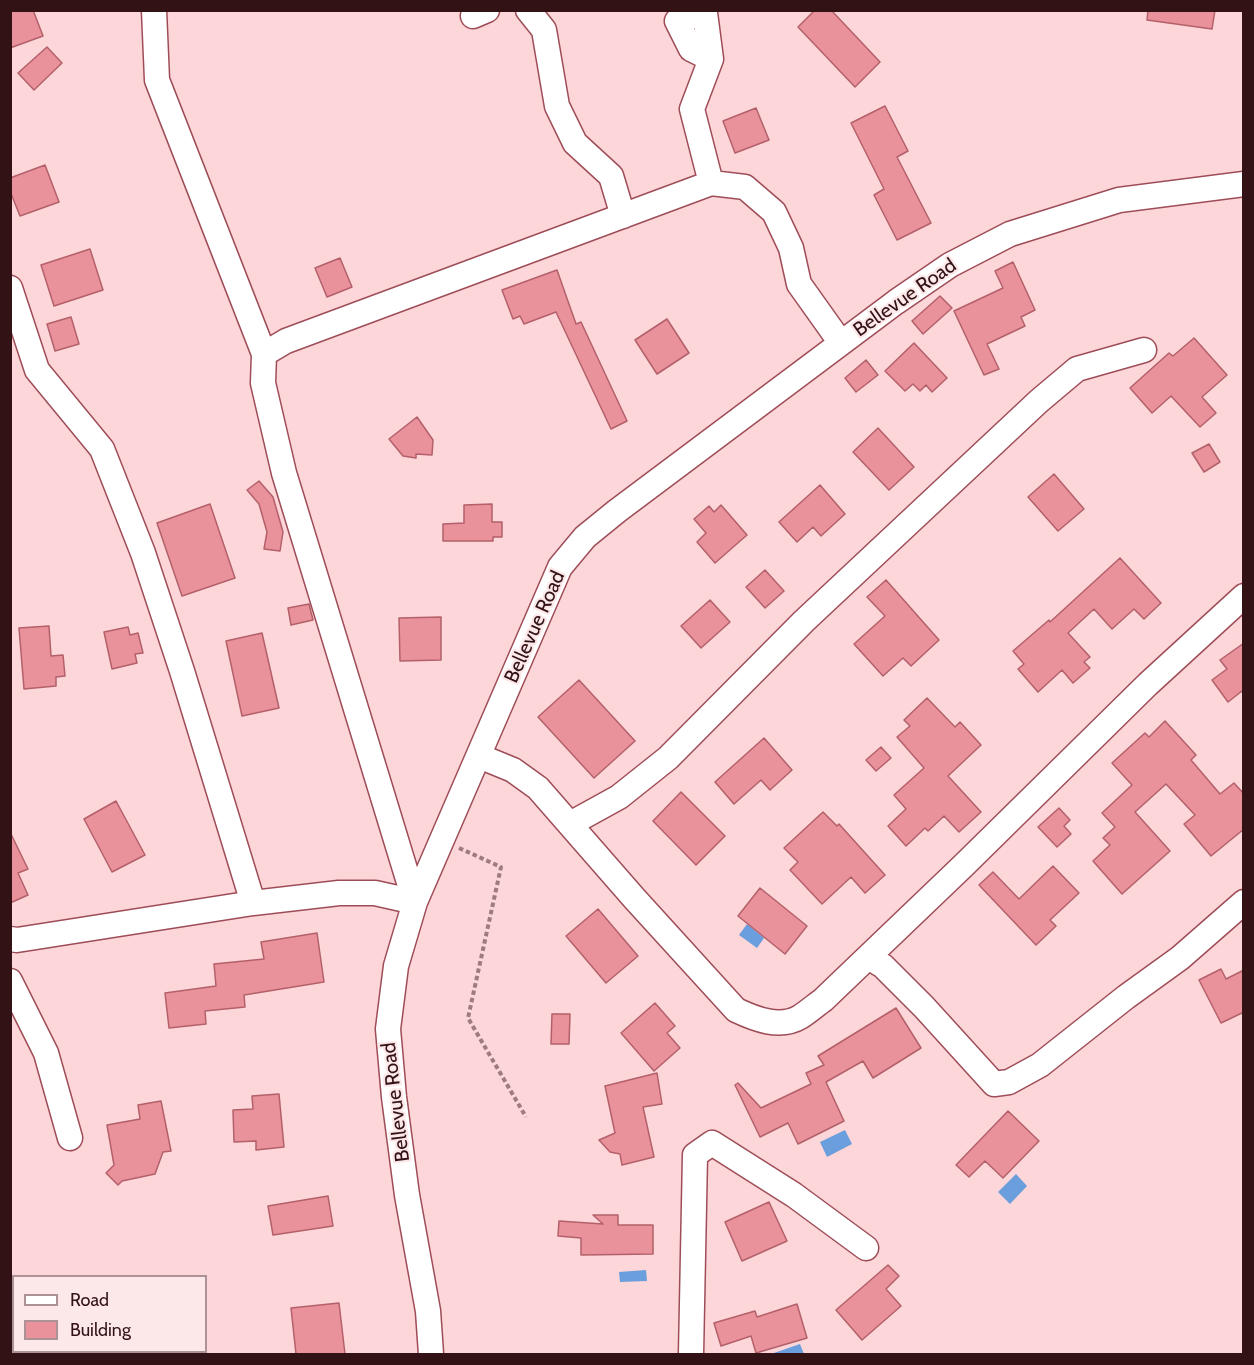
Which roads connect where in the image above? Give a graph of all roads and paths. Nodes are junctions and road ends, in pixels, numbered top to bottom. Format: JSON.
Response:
{"nodes":[{"id":1,"x":154,"y":10,"type":"edge"},
{"id":2,"x":528,"y":10,"type":"edge"},
{"id":3,"x":711,"y":58,"type":"dead end"},
{"id":4,"x":711,"y":183,"type":"junction"},
{"id":5,"x":1244,"y":184,"type":"edge"},
{"id":6,"x":623,"y":216,"type":"junction"},
{"id":7,"x":10,"y":288,"type":"edge"},
{"id":8,"x":841,"y":343,"type":"junction"},
{"id":9,"x":1144,"y":350,"type":"dead end"},
{"id":10,"x":264,"y":354,"type":"junction"},
{"id":11,"x":1244,"y":596,"type":"edge"},
{"id":12,"x":479,"y":756,"type":"junction"},
{"id":13,"x":570,"y":824,"type":"junction"},
{"id":14,"x":442,"y":840,"type":"junction"},
{"id":15,"x":415,"y":902,"type":"junction"},
{"id":16,"x":1244,"y":902,"type":"edge"},
{"id":17,"x":253,"y":903,"type":"junction"},
{"id":18,"x":10,"y":939,"type":"edge"},
{"id":19,"x":868,"y":957,"type":"junction"},
{"id":20,"x":10,"y":981,"type":"edge"},
{"id":21,"x":526,"y":1118,"type":"dead end"},
{"id":22,"x":70,"y":1138,"type":"dead end"},
{"id":23,"x":866,"y":1248,"type":"dead end"},
{"id":24,"x":430,"y":1354,"type":"edge"},
{"id":25,"x":691,"y":1354,"type":"edge"}],
"edges":[{"from":1,"to":10,"type":"street"},
{"from":2,"to":6,"type":"street"},
{"from":3,"to":4,"type":"street"},
{"from":4,"to":6,"type":"street"},
{"from":4,"to":8,"type":"street"},
{"from":5,"to":8,"type":"street","name":"Bellevue Road"},
{"from":6,"to":10,"type":"street"},
{"from":7,"to":17,"type":"street"},
{"from":8,"to":12,"type":"street","name":"Bellevue Road"},
{"from":9,"to":13,"type":"street"},
{"from":10,"to":15,"type":"street"},
{"from":11,"to":19,"type":"street"},
{"from":12,"to":13,"type":"street"},
{"from":12,"to":14,"type":"street","name":"Bellevue Road"},
{"from":13,"to":19,"type":"street"},
{"from":14,"to":15,"type":"street","name":"Bellevue Road"},
{"from":14,"to":21,"type":"path"},
{"from":15,"to":17,"type":"street"},
{"from":15,"to":24,"type":"street","name":"Bellevue Road"},
{"from":16,"to":19,"type":"street"},
{"from":17,"to":18,"type":"street"},
{"from":20,"to":22,"type":"street"},
{"from":23,"to":25,"type":"street"}]}
